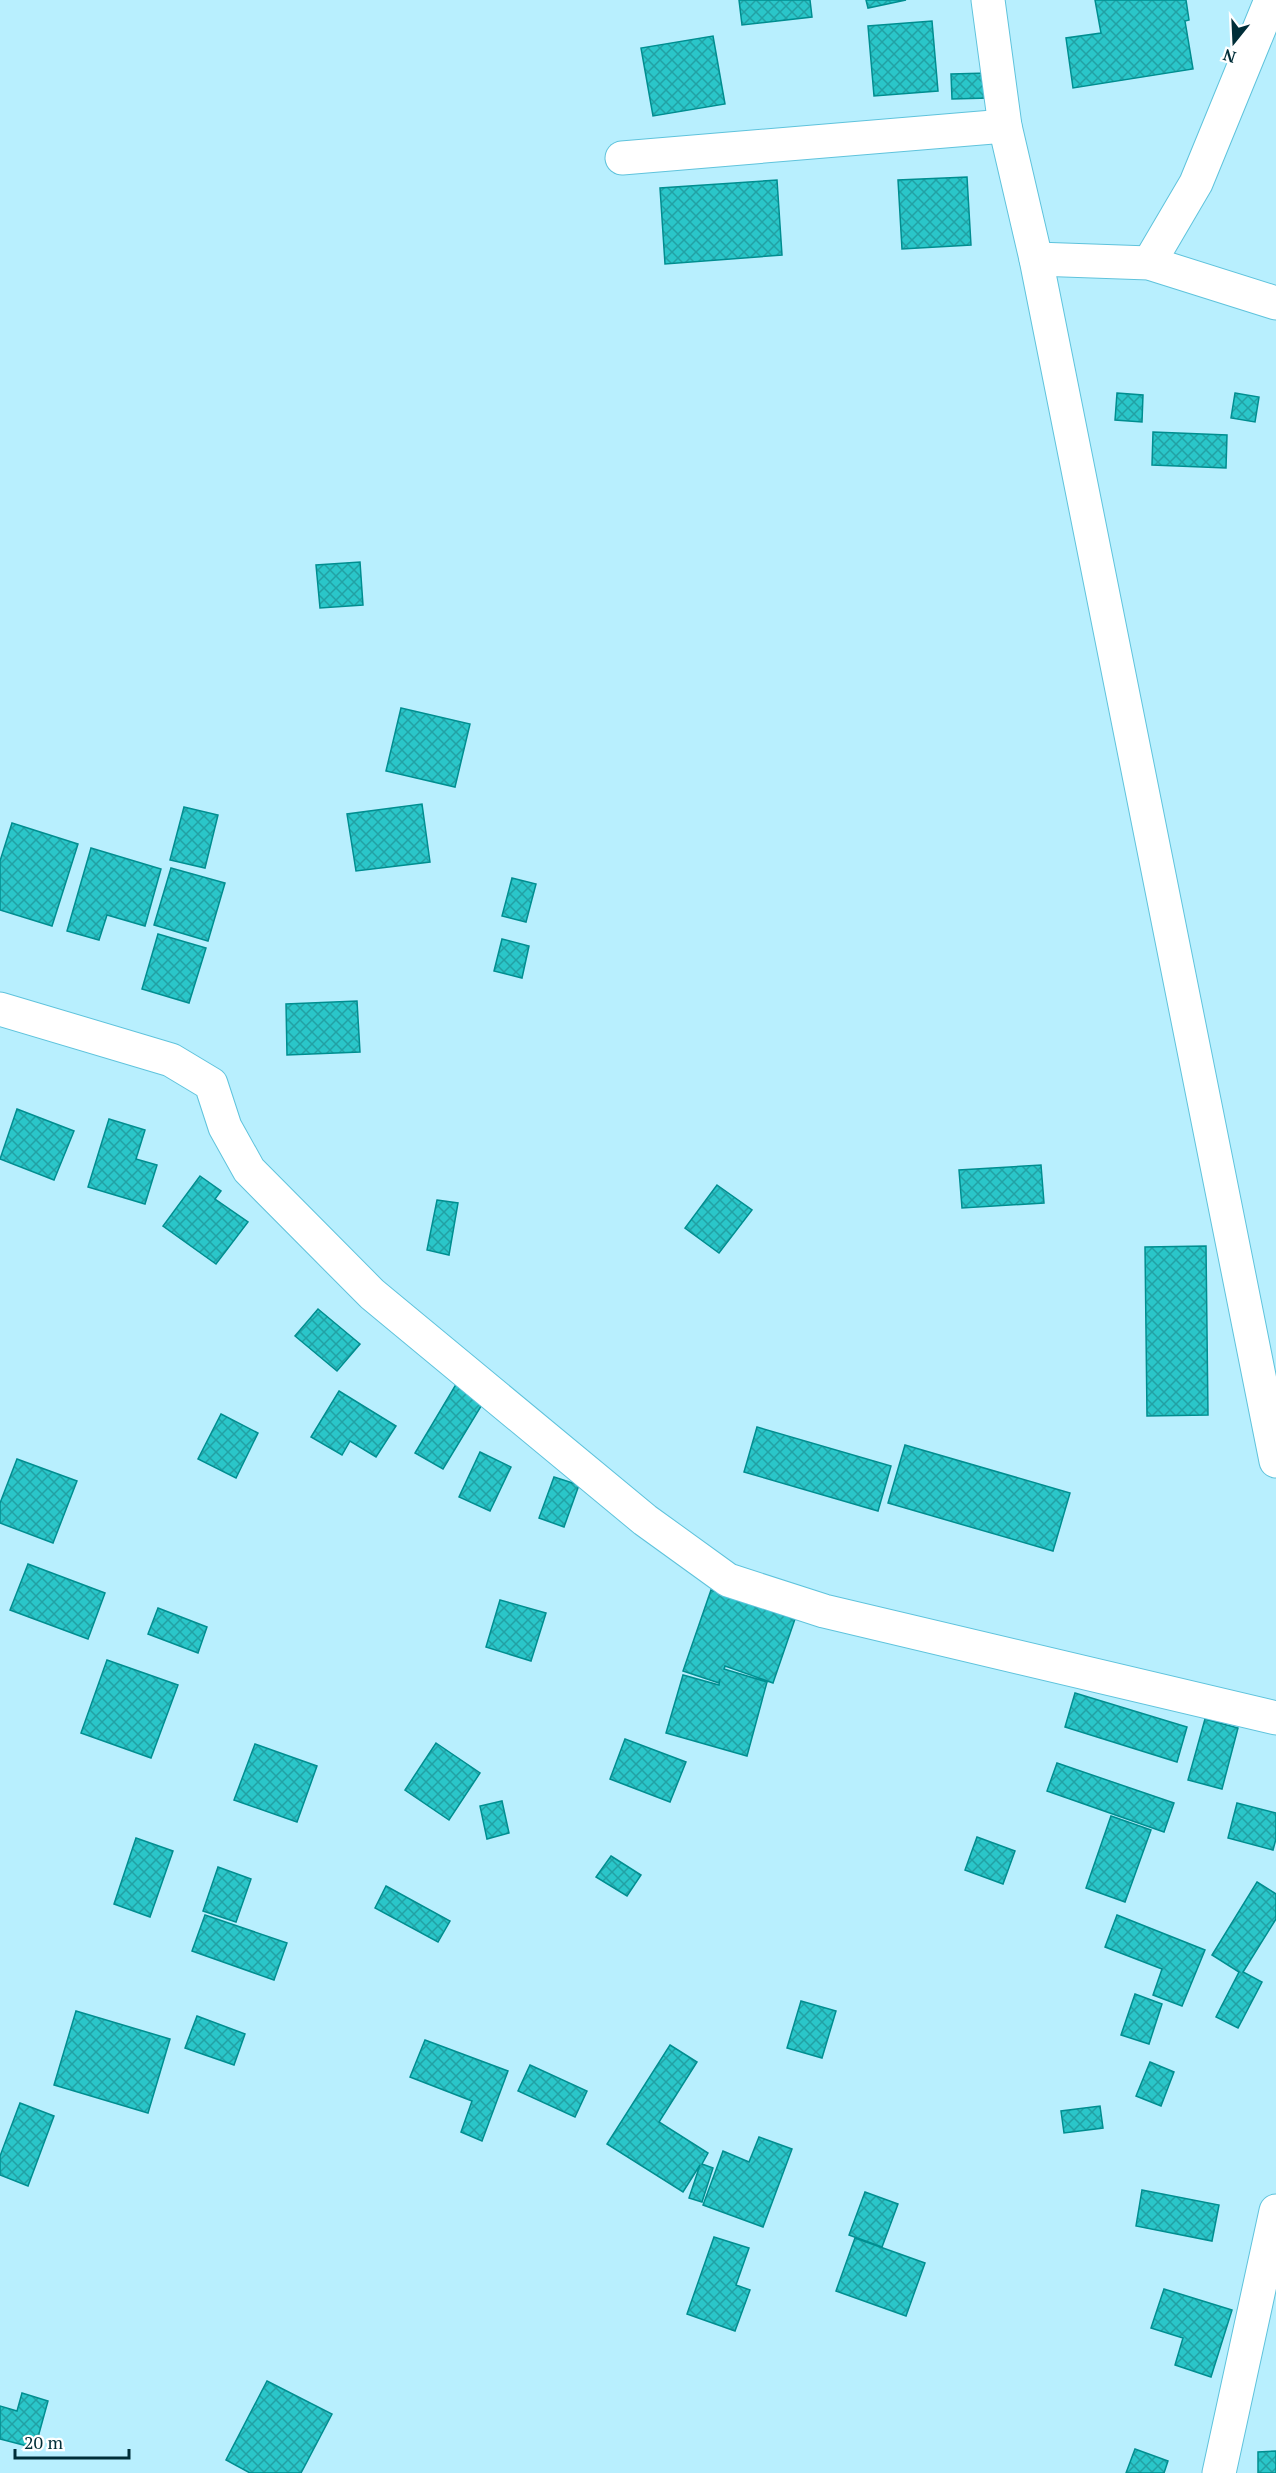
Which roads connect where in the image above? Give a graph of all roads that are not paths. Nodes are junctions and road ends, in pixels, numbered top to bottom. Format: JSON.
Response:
{"nodes":[{"id":1,"x":988,"y":0,"type":"edge"},
{"id":2,"x":1271,"y":0,"type":"edge"},
{"id":3,"x":1005,"y":126,"type":"junction"},
{"id":4,"x":622,"y":158,"type":"dead end"},
{"id":5,"x":1036,"y":259,"type":"junction"},
{"id":6,"x":1149,"y":263,"type":"junction"},
{"id":7,"x":1276,"y":303,"type":"edge"},
{"id":8,"x":0,"y":1009,"type":"edge"},
{"id":9,"x":1276,"y":1461,"type":"edge"},
{"id":10,"x":1276,"y":1718,"type":"edge"},
{"id":11,"x":1276,"y":2211,"type":"edge"},
{"id":12,"x":1219,"y":2473,"type":"edge"}],
"edges":[{"from":1,"to":3,"type":"street"},
{"from":2,"to":6,"type":"street"},
{"from":3,"to":4,"type":"street"},
{"from":3,"to":5,"type":"street"},
{"from":5,"to":6,"type":"street"},
{"from":5,"to":9,"type":"street"},
{"from":6,"to":7,"type":"street"},
{"from":8,"to":10,"type":"street"},
{"from":11,"to":12,"type":"street"}]}
